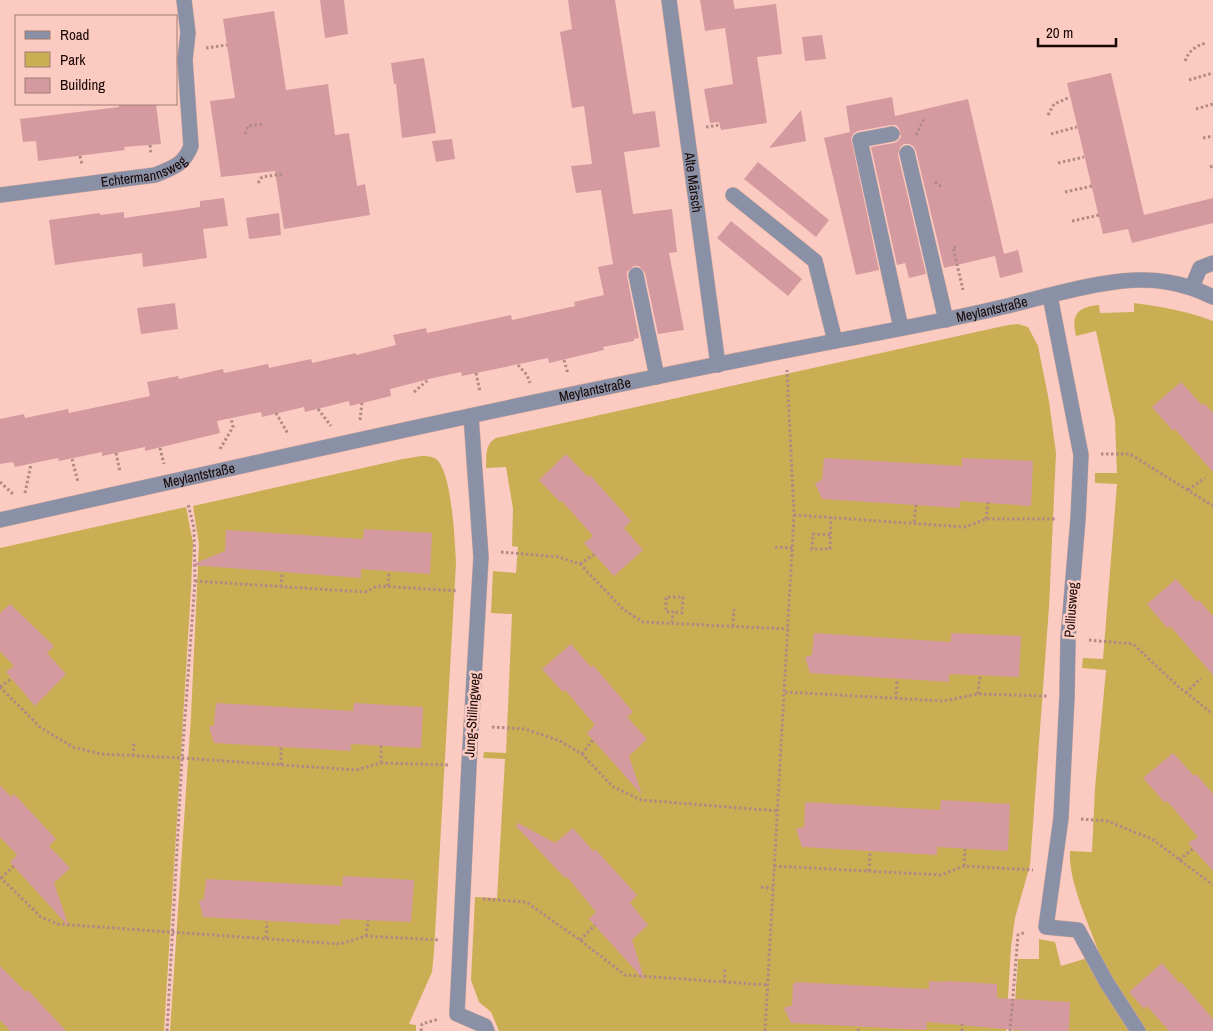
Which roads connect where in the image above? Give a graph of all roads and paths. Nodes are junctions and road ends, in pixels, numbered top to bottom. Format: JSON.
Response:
{"nodes":[{"id":1,"x":184,"y":0,"type":"edge"},
{"id":2,"x":669,"y":0,"type":"edge"},
{"id":3,"x":1206,"y":43,"type":"dead end"},
{"id":4,"x":1185,"y":61,"type":"dead end"},
{"id":5,"x":1213,"y":73,"type":"edge"},
{"id":6,"x":1189,"y":80,"type":"dead end"},
{"id":7,"x":1070,"y":97,"type":"dead end"},
{"id":8,"x":1213,"y":104,"type":"edge"},
{"id":9,"x":1196,"y":109,"type":"dead end"},
{"id":10,"x":1048,"y":115,"type":"dead end"},
{"id":11,"x":262,"y":124,"type":"dead end"},
{"id":12,"x":1077,"y":127,"type":"dead end"},
{"id":13,"x":245,"y":134,"type":"dead end"},
{"id":14,"x":892,"y":134,"type":"dead end"},
{"id":15,"x":1051,"y":134,"type":"dead end"},
{"id":16,"x":1213,"y":136,"type":"edge"},
{"id":17,"x":1203,"y":138,"type":"dead end"},
{"id":18,"x":907,"y":153,"type":"dead end"},
{"id":19,"x":1084,"y":156,"type":"dead end"},
{"id":20,"x":1058,"y":162,"type":"dead end"},
{"id":21,"x":283,"y":174,"type":"dead end"},
{"id":22,"x":258,"y":183,"type":"dead end"},
{"id":23,"x":1092,"y":186,"type":"dead end"},
{"id":24,"x":1065,"y":192,"type":"dead end"},
{"id":25,"x":0,"y":195,"type":"edge"},
{"id":26,"x":732,"y":195,"type":"dead end"},
{"id":27,"x":1099,"y":215,"type":"dead end"},
{"id":28,"x":1072,"y":221,"type":"dead end"},
{"id":29,"x":956,"y":247,"type":"dead end"},
{"id":30,"x":1213,"y":264,"type":"edge"},
{"id":31,"x":636,"y":276,"type":"dead end"},
{"id":32,"x":1192,"y":287,"type":"junction"},
{"id":33,"x":963,"y":290,"type":"dead end"},
{"id":34,"x":1050,"y":296,"type":"junction"},
{"id":35,"x":1213,"y":297,"type":"edge"},
{"id":36,"x":946,"y":320,"type":"junction"},
{"id":37,"x":901,"y":328,"type":"junction"},
{"id":38,"x":835,"y":341,"type":"junction"},
{"id":39,"x":564,"y":360,"type":"dead end"},
{"id":40,"x":518,"y":365,"type":"dead end"},
{"id":41,"x":718,"y":365,"type":"junction"},
{"id":42,"x":786,"y":370,"type":"dead end"},
{"id":43,"x":476,"y":373,"type":"dead end"},
{"id":44,"x":429,"y":378,"type":"dead end"},
{"id":45,"x":569,"y":378,"type":"dead end"},
{"id":46,"x":657,"y":378,"type":"junction"},
{"id":47,"x":531,"y":386,"type":"dead end"},
{"id":48,"x":414,"y":392,"type":"dead end"},
{"id":49,"x":481,"y":398,"type":"dead end"},
{"id":50,"x":362,"y":403,"type":"dead end"},
{"id":51,"x":318,"y":409,"type":"dead end"},
{"id":52,"x":276,"y":413,"type":"dead end"},
{"id":53,"x":471,"y":416,"type":"junction"},
{"id":54,"x":231,"y":418,"type":"dead end"},
{"id":55,"x":361,"y":424,"type":"dead end"},
{"id":56,"x":332,"y":431,"type":"dead end"},
{"id":57,"x":288,"y":440,"type":"dead end"},
{"id":58,"x":160,"y":448,"type":"dead end"},
{"id":59,"x":218,"y":452,"type":"dead end"},
{"id":60,"x":116,"y":453,"type":"dead end"},
{"id":61,"x":1081,"y":455,"type":"junction"},
{"id":62,"x":72,"y":458,"type":"dead end"},
{"id":63,"x":31,"y":464,"type":"dead end"},
{"id":64,"x":165,"y":468,"type":"dead end"},
{"id":65,"x":121,"y":478,"type":"dead end"},
{"id":66,"x":1204,"y":478,"type":"dead end"},
{"id":67,"x":0,"y":482,"type":"edge"},
{"id":68,"x":79,"y":487,"type":"dead end"},
{"id":69,"x":1188,"y":490,"type":"junction"},
{"id":70,"x":26,"y":499,"type":"dead end"},
{"id":71,"x":16,"y":501,"type":"dead end"},
{"id":72,"x":988,"y":502,"type":"dead end"},
{"id":73,"x":188,"y":504,"type":"dead end"},
{"id":74,"x":916,"y":504,"type":"dead end"},
{"id":75,"x":1213,"y":506,"type":"edge"},
{"id":76,"x":794,"y":514,"type":"junction"},
{"id":77,"x":831,"y":517,"type":"junction"},
{"id":78,"x":986,"y":518,"type":"junction"},
{"id":79,"x":1078,"y":519,"type":"junction"},
{"id":80,"x":0,"y":520,"type":"edge"},
{"id":81,"x":914,"y":522,"type":"junction"},
{"id":82,"x":830,"y":535,"type":"junction"},
{"id":83,"x":775,"y":547,"type":"dead end"},
{"id":84,"x":792,"y":548,"type":"junction"},
{"id":85,"x":481,"y":550,"type":"junction"},
{"id":86,"x":595,"y":554,"type":"dead end"},
{"id":87,"x":580,"y":564,"type":"junction"},
{"id":88,"x":282,"y":572,"type":"dead end"},
{"id":89,"x":389,"y":572,"type":"dead end"},
{"id":90,"x":195,"y":581,"type":"junction"},
{"id":91,"x":388,"y":586,"type":"junction"},
{"id":92,"x":281,"y":587,"type":"junction"},
{"id":93,"x":459,"y":591,"type":"dead end"},
{"id":94,"x":734,"y":609,"type":"dead end"},
{"id":95,"x":673,"y":612,"type":"junction"},
{"id":96,"x":672,"y":623,"type":"junction"},
{"id":97,"x":733,"y":626,"type":"junction"},
{"id":98,"x":788,"y":628,"type":"junction"},
{"id":99,"x":1068,"y":638,"type":"junction"},
{"id":100,"x":980,"y":675,"type":"dead end"},
{"id":101,"x":12,"y":678,"type":"dead end"},
{"id":102,"x":1201,"y":678,"type":"dead end"},
{"id":103,"x":897,"y":679,"type":"dead end"},
{"id":104,"x":0,"y":687,"type":"edge"},
{"id":105,"x":785,"y":692,"type":"junction"},
{"id":106,"x":1186,"y":693,"type":"junction"},
{"id":107,"x":978,"y":694,"type":"junction"},
{"id":108,"x":1067,"y":696,"type":"junction"},
{"id":109,"x":896,"y":699,"type":"junction"},
{"id":110,"x":1213,"y":714,"type":"edge"},
{"id":111,"x":472,"y":725,"type":"junction"},
{"id":112,"x":593,"y":740,"type":"dead end"},
{"id":113,"x":134,"y":742,"type":"dead end"},
{"id":114,"x":381,"y":745,"type":"dead end"},
{"id":115,"x":281,"y":747,"type":"dead end"},
{"id":116,"x":582,"y":754,"type":"junction"},
{"id":117,"x":134,"y":756,"type":"junction"},
{"id":118,"x":182,"y":758,"type":"junction"},
{"id":119,"x":381,"y":763,"type":"junction"},
{"id":120,"x":281,"y":765,"type":"junction"},
{"id":121,"x":449,"y":765,"type":"dead end"},
{"id":122,"x":778,"y":811,"type":"junction"},
{"id":123,"x":1061,"y":818,"type":"junction"},
{"id":124,"x":965,"y":849,"type":"dead end"},
{"id":125,"x":1193,"y":849,"type":"dead end"},
{"id":126,"x":870,"y":852,"type":"dead end"},
{"id":127,"x":1179,"y":860,"type":"junction"},
{"id":128,"x":14,"y":866,"type":"dead end"},
{"id":129,"x":774,"y":866,"type":"junction"},
{"id":130,"x":964,"y":866,"type":"junction"},
{"id":131,"x":869,"y":871,"type":"junction"},
{"id":132,"x":1054,"y":872,"type":"junction"},
{"id":133,"x":1,"y":878,"type":"edge"},
{"id":134,"x":1213,"y":885,"type":"edge"},
{"id":135,"x":760,"y":887,"type":"dead end"},
{"id":136,"x":772,"y":888,"type":"junction"},
{"id":137,"x":463,"y":897,"type":"junction"},
{"id":138,"x":368,"y":920,"type":"dead end"},
{"id":139,"x":267,"y":922,"type":"dead end"},
{"id":140,"x":595,"y":925,"type":"dead end"},
{"id":141,"x":1046,"y":926,"type":"junction"},
{"id":142,"x":172,"y":932,"type":"junction"},
{"id":143,"x":366,"y":936,"type":"junction"},
{"id":144,"x":266,"y":938,"type":"junction"},
{"id":145,"x":439,"y":940,"type":"dead end"},
{"id":146,"x":580,"y":940,"type":"junction"},
{"id":147,"x":725,"y":969,"type":"dead end"},
{"id":148,"x":724,"y":982,"type":"junction"},
{"id":149,"x":768,"y":985,"type":"junction"},
{"id":150,"x":962,"y":1024,"type":"dead end"},
{"id":151,"x":167,"y":1031,"type":"edge"},
{"id":152,"x":487,"y":1031,"type":"edge"},
{"id":153,"x":765,"y":1031,"type":"edge"},
{"id":154,"x":962,"y":1031,"type":"edge"},
{"id":155,"x":1010,"y":1031,"type":"edge"},
{"id":156,"x":1138,"y":1031,"type":"edge"}],
"edges":[{"from":1,"to":25,"type":"street","name":"Echtermannsweg"},
{"from":2,"to":41,"type":"street","name":"Alte Märsch"},
{"from":3,"to":4,"type":"path"},
{"from":5,"to":6,"type":"path"},
{"from":7,"to":10,"type":"path"},
{"from":8,"to":9,"type":"path"},
{"from":11,"to":13,"type":"path"},
{"from":12,"to":15,"type":"path"},
{"from":14,"to":37,"type":"street"},
{"from":16,"to":17,"type":"path"},
{"from":18,"to":36,"type":"street"},
{"from":19,"to":20,"type":"path"},
{"from":21,"to":22,"type":"path"},
{"from":23,"to":24,"type":"path"},
{"from":26,"to":38,"type":"street"},
{"from":27,"to":28,"type":"path"},
{"from":29,"to":33,"type":"path"},
{"from":30,"to":32,"type":"street"},
{"from":31,"to":46,"type":"street"},
{"from":32,"to":34,"type":"street","name":"Meylantstraße"},
{"from":32,"to":35,"type":"street","name":"Meylantstraße"},
{"from":34,"to":36,"type":"street","name":"Meylantstraße"},
{"from":34,"to":61,"type":"street","name":"Polliusweg"},
{"from":36,"to":37,"type":"street","name":"Meylantstraße"},
{"from":37,"to":38,"type":"street","name":"Meylantstraße"},
{"from":38,"to":41,"type":"street","name":"Meylantstraße"},
{"from":39,"to":45,"type":"path"},
{"from":40,"to":47,"type":"path"},
{"from":41,"to":46,"type":"street","name":"Meylantstraße"},
{"from":42,"to":76,"type":"path"},
{"from":43,"to":49,"type":"path"},
{"from":44,"to":48,"type":"path"},
{"from":46,"to":53,"type":"street","name":"Meylantstraße"},
{"from":50,"to":55,"type":"path"},
{"from":51,"to":56,"type":"path"},
{"from":52,"to":57,"type":"path"},
{"from":53,"to":80,"type":"street","name":"Meylantstraße"},
{"from":53,"to":85,"type":"street","name":"Jung-Stillingweg"},
{"from":54,"to":59,"type":"path"},
{"from":58,"to":64,"type":"path"},
{"from":60,"to":65,"type":"path"},
{"from":61,"to":69,"type":"path"},
{"from":61,"to":79,"type":"street","name":"Polliusweg"},
{"from":62,"to":68,"type":"path"},
{"from":63,"to":70,"type":"path"},
{"from":66,"to":69,"type":"path"},
{"from":67,"to":71,"type":"path"},
{"from":69,"to":75,"type":"path"},
{"from":72,"to":78,"type":"path"},
{"from":73,"to":90,"type":"path"},
{"from":74,"to":81,"type":"path"},
{"from":76,"to":77,"type":"path"},
{"from":76,"to":84,"type":"path"},
{"from":77,"to":81,"type":"path"},
{"from":77,"to":82,"type":"path"},
{"from":78,"to":79,"type":"path"},
{"from":78,"to":81,"type":"path"},
{"from":79,"to":99,"type":"street","name":"Polliusweg"},
{"from":82,"to":82,"type":"path"},
{"from":83,"to":84,"type":"path"},
{"from":84,"to":98,"type":"path"},
{"from":85,"to":87,"type":"path"},
{"from":85,"to":111,"type":"street","name":"Jung-Stillingweg"},
{"from":86,"to":87,"type":"path"},
{"from":87,"to":96,"type":"path"},
{"from":88,"to":92,"type":"path"},
{"from":89,"to":91,"type":"path"},
{"from":90,"to":92,"type":"path"},
{"from":90,"to":118,"type":"path"},
{"from":91,"to":92,"type":"path"},
{"from":91,"to":93,"type":"path"},
{"from":94,"to":97,"type":"path"},
{"from":95,"to":95,"type":"path"},
{"from":95,"to":96,"type":"path"},
{"from":96,"to":97,"type":"path"},
{"from":97,"to":98,"type":"path"},
{"from":98,"to":105,"type":"path"},
{"from":99,"to":106,"type":"path"},
{"from":99,"to":108,"type":"street","name":"Polliusweg"},
{"from":100,"to":107,"type":"path"},
{"from":101,"to":104,"type":"path"},
{"from":102,"to":106,"type":"path"},
{"from":103,"to":109,"type":"path"},
{"from":104,"to":117,"type":"path"},
{"from":105,"to":109,"type":"path"},
{"from":105,"to":122,"type":"path"},
{"from":106,"to":110,"type":"path"},
{"from":107,"to":108,"type":"path"},
{"from":107,"to":109,"type":"path"},
{"from":108,"to":123,"type":"street","name":"Polliusweg"},
{"from":111,"to":116,"type":"path"},
{"from":111,"to":137,"type":"street","name":"Jung-Stillingweg"},
{"from":112,"to":116,"type":"path"},
{"from":113,"to":117,"type":"path"},
{"from":114,"to":119,"type":"path"},
{"from":115,"to":120,"type":"path"},
{"from":116,"to":122,"type":"path"},
{"from":117,"to":118,"type":"path"},
{"from":118,"to":120,"type":"path"},
{"from":118,"to":142,"type":"path"},
{"from":119,"to":120,"type":"path"},
{"from":119,"to":121,"type":"path"},
{"from":122,"to":129,"type":"path"},
{"from":123,"to":127,"type":"path"},
{"from":123,"to":132,"type":"street","name":"Polliusweg"},
{"from":124,"to":130,"type":"path"},
{"from":125,"to":127,"type":"path"},
{"from":126,"to":131,"type":"path"},
{"from":127,"to":134,"type":"path"},
{"from":128,"to":133,"type":"path"},
{"from":129,"to":131,"type":"path"},
{"from":129,"to":136,"type":"path"},
{"from":130,"to":131,"type":"path"},
{"from":130,"to":132,"type":"path"},
{"from":132,"to":141,"type":"street","name":"Polliusweg"},
{"from":133,"to":142,"type":"path"},
{"from":135,"to":136,"type":"path"},
{"from":136,"to":149,"type":"path"},
{"from":137,"to":146,"type":"path"},
{"from":137,"to":152,"type":"street","name":"Jung-Stillingweg"},
{"from":138,"to":143,"type":"path"},
{"from":139,"to":144,"type":"path"},
{"from":140,"to":146,"type":"path"},
{"from":141,"to":155,"type":"path"},
{"from":141,"to":156,"type":"street"},
{"from":142,"to":144,"type":"path"},
{"from":142,"to":151,"type":"path"},
{"from":143,"to":144,"type":"path"},
{"from":143,"to":145,"type":"path"},
{"from":146,"to":148,"type":"path"},
{"from":147,"to":148,"type":"path"},
{"from":148,"to":149,"type":"path"},
{"from":149,"to":153,"type":"path"},
{"from":150,"to":154,"type":"path"}]}
